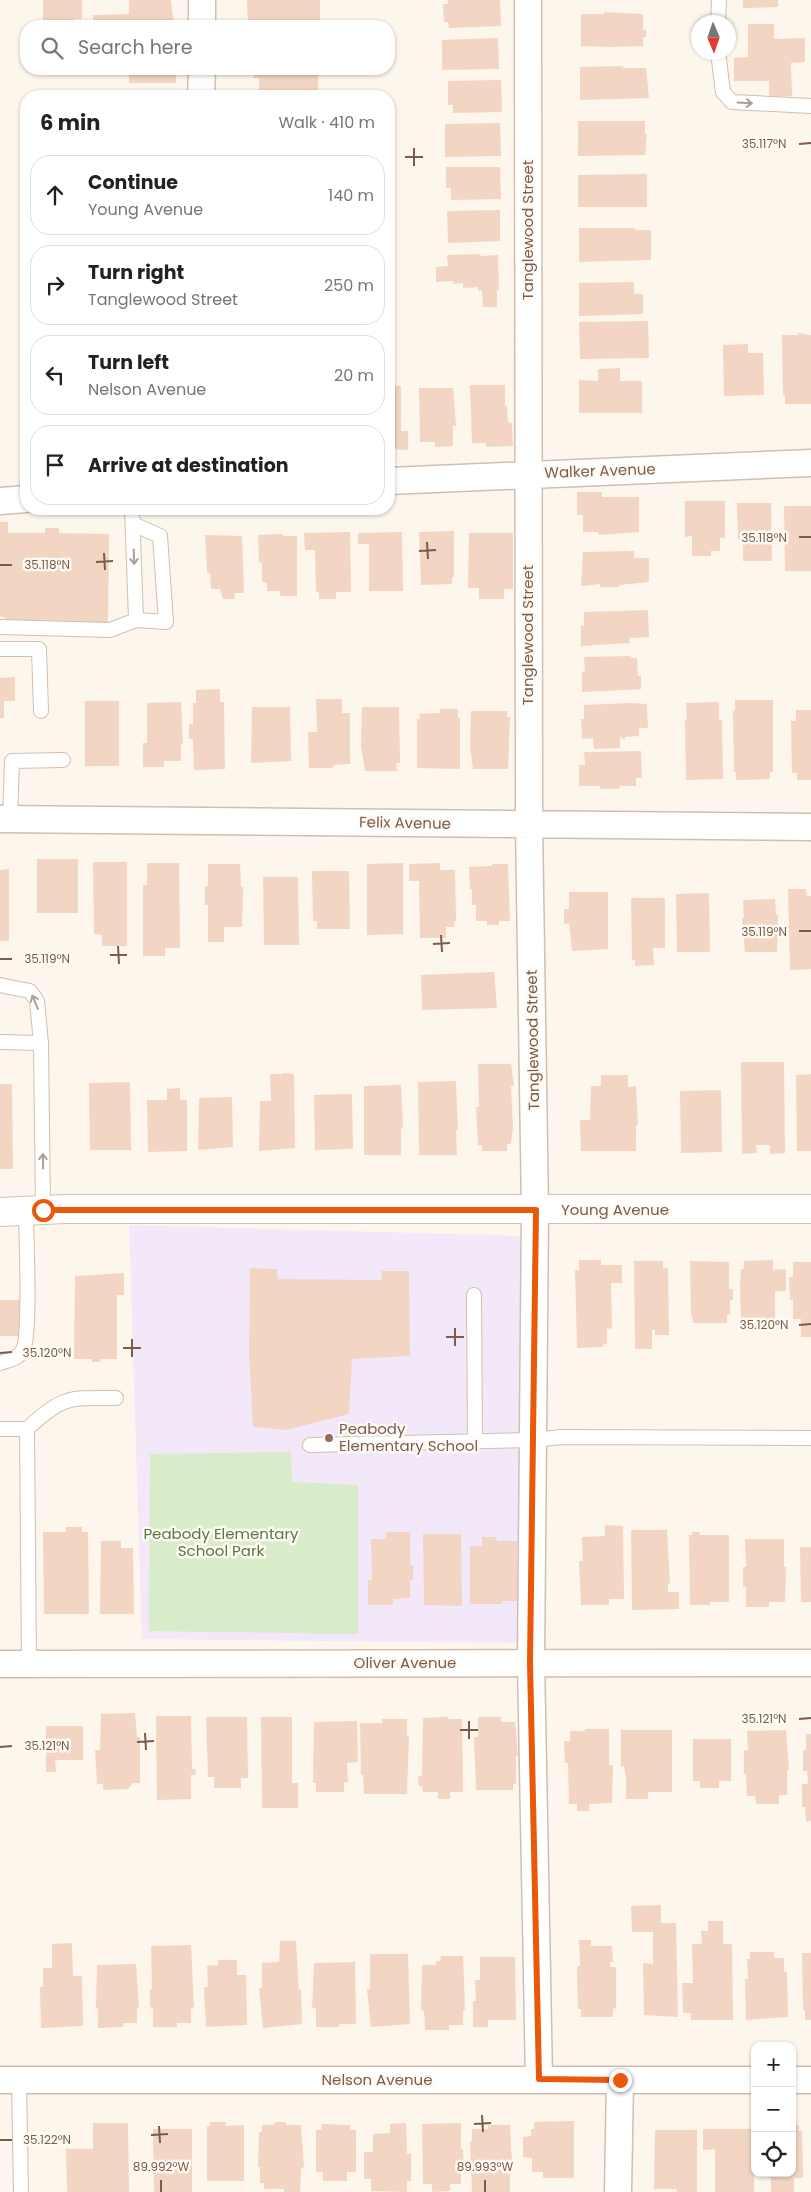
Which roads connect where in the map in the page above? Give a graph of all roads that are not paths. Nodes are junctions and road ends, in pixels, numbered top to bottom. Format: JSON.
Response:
{"nodes":[{"id":1,"x":202,"y":0,"type":"edge"},
{"id":2,"x":528,"y":0,"type":"edge"},
{"id":3,"x":719,"y":0,"type":"edge"},
{"id":4,"x":718,"y":15,"type":"edge"},
{"id":5,"x":202,"y":20,"type":"edge"},
{"id":6,"x":719,"y":60,"type":"edge"},
{"id":7,"x":202,"y":75,"type":"edge"},
{"id":8,"x":201,"y":90,"type":"edge"},
{"id":9,"x":811,"y":106,"type":"edge"},
{"id":10,"x":811,"y":464,"type":"edge"},
{"id":11,"x":528,"y":474,"type":"junction"},
{"id":12,"x":395,"y":481,"type":"edge"},
{"id":13,"x":20,"y":499,"type":"edge"},
{"id":14,"x":0,"y":501,"type":"edge"},
{"id":15,"x":132,"y":515,"type":"edge"},
{"id":16,"x":133,"y":524,"type":"junction"},
{"id":17,"x":136,"y":620,"type":"junction"},
{"id":18,"x":0,"y":627,"type":"edge"},
{"id":19,"x":0,"y":649,"type":"edge"},
{"id":20,"x":41,"y":712,"type":"dead end"},
{"id":21,"x":63,"y":760,"type":"dead end"},
{"id":22,"x":5,"y":819,"type":"edge"},
{"id":23,"x":529,"y":825,"type":"junction"},
{"id":24,"x":811,"y":827,"type":"edge"},
{"id":25,"x":0,"y":985,"type":"edge"},
{"id":26,"x":0,"y":1042,"type":"edge"},
{"id":27,"x":41,"y":1043,"type":"junction"},
{"id":28,"x":811,"y":1209,"type":"edge"},
{"id":29,"x":536,"y":1210,"type":"junction"},
{"id":30,"x":23,"y":1211,"type":"edge"},
{"id":31,"x":474,"y":1295,"type":"dead end"},
{"id":32,"x":0,"y":1363,"type":"edge"},
{"id":33,"x":116,"y":1398,"type":"dead end"},
{"id":34,"x":0,"y":1429,"type":"edge"},
{"id":35,"x":27,"y":1429,"type":"junction"},
{"id":36,"x":811,"y":1438,"type":"edge"},
{"id":37,"x":533,"y":1440,"type":"junction"},
{"id":38,"x":475,"y":1441,"type":"junction"},
{"id":39,"x":310,"y":1445,"type":"dead end"},
{"id":40,"x":530,"y":1662,"type":"junction"},
{"id":41,"x":811,"y":1663,"type":"edge"},
{"id":42,"x":0,"y":1664,"type":"edge"},
{"id":43,"x":29,"y":1664,"type":"junction"},
{"id":44,"x":539,"y":2079,"type":"junction"},
{"id":45,"x":9,"y":2080,"type":"edge"},
{"id":46,"x":620,"y":2080,"type":"junction"},
{"id":47,"x":751,"y":2080,"type":"edge"},
{"id":48,"x":796,"y":2080,"type":"edge"},
{"id":49,"x":811,"y":2080,"type":"edge"},
{"id":50,"x":21,"y":2192,"type":"edge"},
{"id":51,"x":618,"y":2192,"type":"edge"}],
"edges":[{"from":1,"to":5,"type":"street"},
{"from":2,"to":11,"type":"street","name":"Tanglewood Street"},
{"from":3,"to":4,"type":"lane"},
{"from":6,"to":9,"type":"lane","one_way":true},
{"from":7,"to":8,"type":"street"},
{"from":10,"to":11,"type":"street","name":"Walker Avenue"},
{"from":11,"to":12,"type":"street","name":"Walker Avenue"},
{"from":11,"to":23,"type":"street","name":"Tanglewood Street"},
{"from":13,"to":14,"type":"street"},
{"from":15,"to":16,"type":"lane"},
{"from":16,"to":17,"type":"lane","one_way":true},
{"from":16,"to":17,"type":"lane"},
{"from":17,"to":18,"type":"lane"},
{"from":19,"to":20,"type":"lane"},
{"from":21,"to":22,"type":"lane"},
{"from":22,"to":23,"type":"street","name":"Felix Avenue"},
{"from":23,"to":24,"type":"street","name":"Felix Avenue"},
{"from":23,"to":29,"type":"street","name":"Tanglewood Street"},
{"from":27,"to":25,"type":"lane","one_way":true},
{"from":26,"to":27,"type":"lane"},
{"from":30,"to":27,"type":"lane","one_way":true},
{"from":28,"to":29,"type":"street","name":"Young Avenue"},
{"from":29,"to":30,"type":"street","name":"Young Avenue"},
{"from":29,"to":37,"type":"street","name":"Tanglewood Street"},
{"from":30,"to":32,"type":"lane"},
{"from":31,"to":38,"type":"lane"},
{"from":33,"to":35,"type":"lane"},
{"from":34,"to":35,"type":"lane"},
{"from":35,"to":43,"type":"lane"},
{"from":36,"to":37,"type":"lane"},
{"from":37,"to":38,"type":"lane"},
{"from":37,"to":40,"type":"street","name":"Tanglewood Street"},
{"from":38,"to":39,"type":"lane"},
{"from":40,"to":41,"type":"street","name":"Oliver Avenue"},
{"from":40,"to":43,"type":"street","name":"Oliver Avenue"},
{"from":40,"to":44,"type":"street","name":"Tanglewood Street"},
{"from":42,"to":43,"type":"street","name":"Oliver Avenue"},
{"from":44,"to":45,"type":"street","name":"Nelson Avenue"},
{"from":44,"to":46,"type":"street","name":"Nelson Avenue"},
{"from":45,"to":50,"type":"lane"},
{"from":46,"to":47,"type":"street","name":"Nelson Avenue"},
{"from":46,"to":51,"type":"street"},
{"from":48,"to":49,"type":"street"}]}
